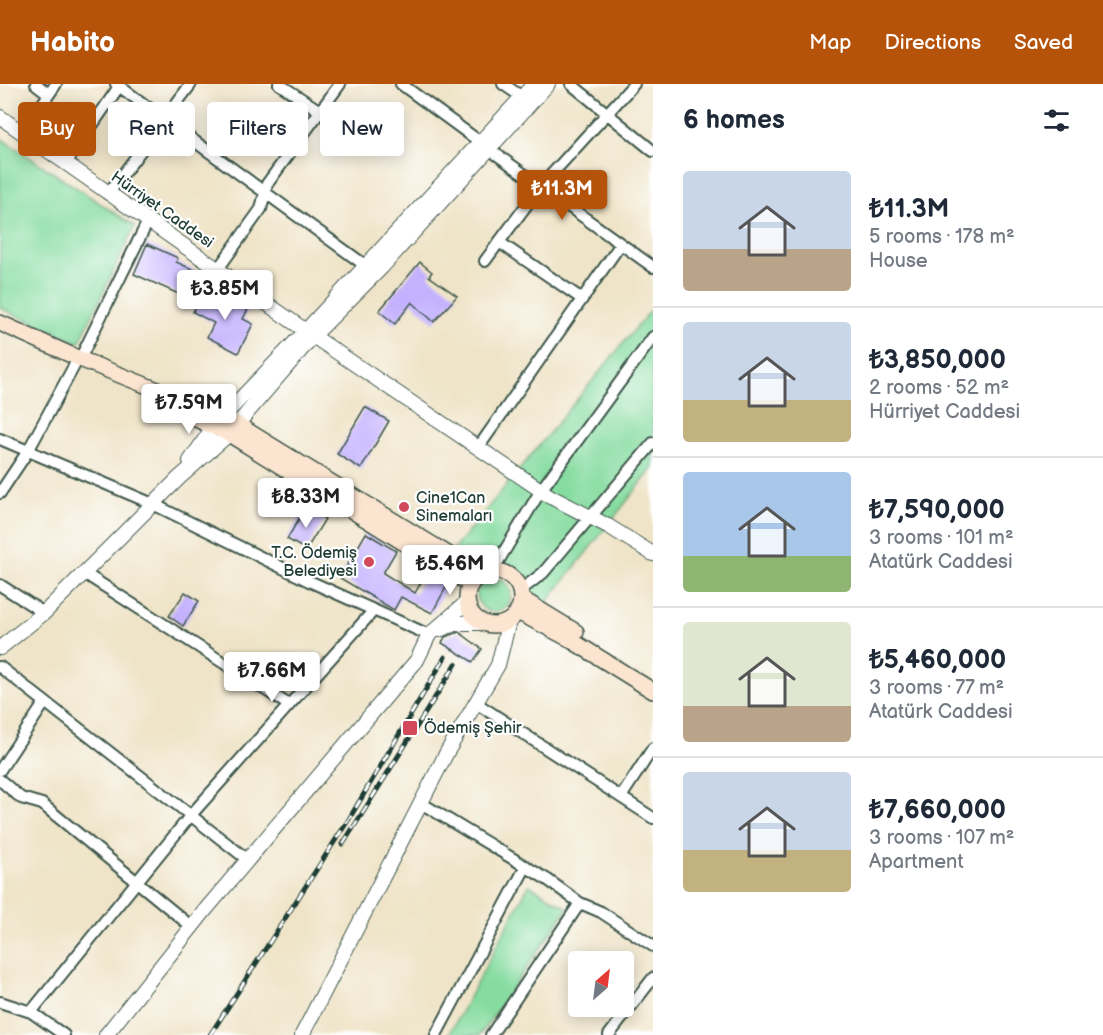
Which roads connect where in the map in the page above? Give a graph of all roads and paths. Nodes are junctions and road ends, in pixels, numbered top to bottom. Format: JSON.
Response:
{"nodes":[{"id":1,"x":36,"y":84,"type":"edge"},
{"id":2,"x":56,"y":84,"type":"edge"},
{"id":3,"x":191,"y":84,"type":"edge"},
{"id":4,"x":279,"y":84,"type":"edge"},
{"id":5,"x":340,"y":84,"type":"edge"},
{"id":6,"x":502,"y":84,"type":"edge"},
{"id":7,"x":534,"y":84,"type":"edge"},
{"id":8,"x":548,"y":84,"type":"edge"},
{"id":9,"x":571,"y":84,"type":"edge"},
{"id":10,"x":634,"y":84,"type":"edge"},
{"id":11,"x":406,"y":85,"type":"edge"},
{"id":12,"x":117,"y":86,"type":"edge"},
{"id":13,"x":49,"y":94,"type":"junction"},
{"id":14,"x":522,"y":97,"type":"junction"},
{"id":15,"x":44,"y":102,"type":"edge"},
{"id":16,"x":141,"y":102,"type":"edge"},
{"id":17,"x":176,"y":102,"type":"edge"},
{"id":18,"x":327,"y":102,"type":"edge"},
{"id":19,"x":320,"y":111,"type":"joint"},
{"id":20,"x":606,"y":113,"type":"junction"},
{"id":21,"x":0,"y":117,"type":"edge"},
{"id":22,"x":18,"y":129,"type":"edge"},
{"id":23,"x":195,"y":141,"type":"edge"},
{"id":24,"x":484,"y":146,"type":"junction"},
{"id":25,"x":653,"y":151,"type":"edge"},
{"id":26,"x":56,"y":156,"type":"edge"},
{"id":27,"x":136,"y":156,"type":"edge"},
{"id":28,"x":66,"y":163,"type":"junction"},
{"id":29,"x":540,"y":187,"type":"junction"},
{"id":30,"x":108,"y":194,"type":"junction"},
{"id":31,"x":265,"y":195,"type":"junction"},
{"id":32,"x":148,"y":220,"type":"junction"},
{"id":33,"x":499,"y":242,"type":"junction"},
{"id":34,"x":620,"y":245,"type":"junction"},
{"id":35,"x":485,"y":261,"type":"dead end"},
{"id":36,"x":366,"y":266,"type":"junction"},
{"id":37,"x":653,"y":267,"type":"edge"},
{"id":38,"x":218,"y":269,"type":"junction"},
{"id":39,"x":582,"y":300,"type":"junction"},
{"id":40,"x":0,"y":323,"type":"edge"},
{"id":41,"x":0,"y":333,"type":"edge"},
{"id":42,"x":310,"y":333,"type":"junction"},
{"id":43,"x":653,"y":338,"type":"edge"},
{"id":44,"x":77,"y":363,"type":"junction"},
{"id":45,"x":226,"y":425,"type":"junction"},
{"id":46,"x":0,"y":439,"type":"edge"},
{"id":47,"x":653,"y":443,"type":"edge"},
{"id":48,"x":478,"y":448,"type":"junction"},
{"id":49,"x":28,"y":451,"type":"junction"},
{"id":50,"x":649,"y":458,"type":"edge"},
{"id":51,"x":541,"y":490,"type":"junction"},
{"id":52,"x":0,"y":493,"type":"edge"},
{"id":53,"x":153,"y":504,"type":"junction"},
{"id":54,"x":588,"y":516,"type":"junction"},
{"id":55,"x":653,"y":554,"type":"edge"},
{"id":56,"x":489,"y":571,"type":"junction"},
{"id":57,"x":84,"y":573,"type":"junction"},
{"id":58,"x":470,"y":584,"type":"junction"},
{"id":59,"x":0,"y":585,"type":"edge"},
{"id":60,"x":467,"y":602,"type":"junction"},
{"id":61,"x":517,"y":606,"type":"junction"},
{"id":62,"x":374,"y":610,"type":"junction"},
{"id":63,"x":44,"y":613,"type":"junction"},
{"id":64,"x":483,"y":623,"type":"junction"},
{"id":65,"x":429,"y":635,"type":"junction"},
{"id":66,"x":0,"y":648,"type":"edge"},
{"id":67,"x":0,"y":668,"type":"edge"},
{"id":68,"x":653,"y":679,"type":"edge"},
{"id":69,"x":653,"y":691,"type":"edge"},
{"id":70,"x":45,"y":702,"type":"junction"},
{"id":71,"x":476,"y":703,"type":"junction"},
{"id":72,"x":289,"y":705,"type":"junction"},
{"id":73,"x":653,"y":748,"type":"edge"},
{"id":74,"x":0,"y":770,"type":"edge"},
{"id":75,"x":0,"y":780,"type":"edge"},
{"id":76,"x":621,"y":797,"type":"junction"},
{"id":77,"x":421,"y":802,"type":"junction"},
{"id":78,"x":191,"y":815,"type":"junction"},
{"id":79,"x":653,"y":818,"type":"edge"},
{"id":80,"x":248,"y":860,"type":"junction"},
{"id":81,"x":526,"y":866,"type":"junction"},
{"id":82,"x":137,"y":882,"type":"junction"},
{"id":83,"x":580,"y":903,"type":"junction"},
{"id":84,"x":192,"y":927,"type":"junction"},
{"id":85,"x":653,"y":946,"type":"edge"},
{"id":86,"x":653,"y":978,"type":"edge"},
{"id":87,"x":0,"y":1002,"type":"edge"},
{"id":88,"x":31,"y":1012,"type":"junction"},
{"id":89,"x":64,"y":1035,"type":"edge"},
{"id":90,"x":106,"y":1035,"type":"edge"},
{"id":91,"x":302,"y":1035,"type":"edge"},
{"id":92,"x":436,"y":1035,"type":"edge"},
{"id":93,"x":491,"y":1035,"type":"edge"},
{"id":94,"x":609,"y":1035,"type":"edge"}],
"edges":[{"from":1,"to":13,"type":"street"},
{"from":2,"to":13,"type":"street"},
{"from":3,"to":17,"type":"street"},
{"from":4,"to":19,"type":"street"},
{"from":5,"to":18,"type":"street"},
{"from":6,"to":14,"type":"street"},
{"from":7,"to":14,"type":"street"},
{"from":8,"to":24,"type":"street"},
{"from":9,"to":20,"type":"street"},
{"from":10,"to":20,"type":"street"},
{"from":11,"to":24,"type":"street"},
{"from":12,"to":16,"type":"street"},
{"from":12,"to":28,"type":"street"},
{"from":13,"to":15,"type":"street"},
{"from":14,"to":24,"type":"street"},
{"from":19,"to":31,"type":"street"},
{"from":20,"to":25,"type":"street"},
{"from":20,"to":29,"type":"street"},
{"from":21,"to":22,"type":"street","name":"Hürriyet Caddesi"},
{"from":23,"to":31,"type":"street"},
{"from":24,"to":29,"type":"street"},
{"from":24,"to":36,"type":"street"},
{"from":24,"to":42,"type":"street"},
{"from":26,"to":28,"type":"street","name":"Hürriyet Caddesi"},
{"from":27,"to":30,"type":"street"},
{"from":28,"to":30,"type":"street","name":"Hürriyet Caddesi"},
{"from":29,"to":33,"type":"street"},
{"from":29,"to":34,"type":"street"},
{"from":30,"to":32,"type":"street","name":"Hürriyet Caddesi"},
{"from":31,"to":36,"type":"street"},
{"from":31,"to":38,"type":"street"},
{"from":32,"to":38,"type":"street","name":"Hürriyet Caddesi"},
{"from":32,"to":44,"type":"street"},
{"from":33,"to":35,"type":"street"},
{"from":33,"to":39,"type":"street"},
{"from":34,"to":37,"type":"street"},
{"from":34,"to":39,"type":"street"},
{"from":36,"to":42,"type":"street"},
{"from":38,"to":42,"type":"street","name":"Hürriyet Caddesi"},
{"from":39,"to":48,"type":"street"},
{"from":40,"to":44,"type":"main road"},
{"from":41,"to":44,"type":"main road"},
{"from":42,"to":45,"type":"street"},
{"from":42,"to":48,"type":"street","name":"Hürriyet Caddesi"},
{"from":43,"to":51,"type":"street"},
{"from":44,"to":45,"type":"main road"},
{"from":44,"to":49,"type":"street"},
{"from":45,"to":53,"type":"street"},
{"from":45,"to":56,"type":"main road"},
{"from":45,"to":58,"type":"main road"},
{"from":46,"to":49,"type":"street"},
{"from":47,"to":50,"type":"street"},
{"from":48,"to":51,"type":"street","name":"Hürriyet Caddesi"},
{"from":49,"to":52,"type":"street"},
{"from":49,"to":53,"type":"street"},
{"from":50,"to":54,"type":"street"},
{"from":51,"to":54,"type":"street","name":"Hürriyet Caddesi"},
{"from":51,"to":56,"type":"street"},
{"from":53,"to":57,"type":"street"},
{"from":53,"to":62,"type":"street"},
{"from":54,"to":55,"type":"street","name":"Hürriyet Caddesi"},
{"from":54,"to":61,"type":"street"},
{"from":56,"to":58,"type":"main road"},
{"from":56,"to":61,"type":"main road"},
{"from":57,"to":63,"type":"street"},
{"from":57,"to":72,"type":"street"},
{"from":58,"to":60,"type":"main road"},
{"from":59,"to":63,"type":"street"},
{"from":60,"to":64,"type":"main road"},
{"from":60,"to":65,"type":"street"},
{"from":61,"to":64,"type":"main road"},
{"from":61,"to":68,"type":"main road"},
{"from":61,"to":69,"type":"main road"},
{"from":61,"to":71,"type":"street"},
{"from":62,"to":65,"type":"street"},
{"from":62,"to":72,"type":"street"},
{"from":63,"to":66,"type":"street"},
{"from":64,"to":65,"type":"street"},
{"from":65,"to":80,"type":"street"},
{"from":67,"to":70,"type":"street"},
{"from":70,"to":74,"type":"street"},
{"from":70,"to":78,"type":"street"},
{"from":71,"to":76,"type":"street"},
{"from":71,"to":77,"type":"street"},
{"from":72,"to":78,"type":"street"},
{"from":73,"to":76,"type":"street"},
{"from":75,"to":82,"type":"street"},
{"from":76,"to":79,"type":"street"},
{"from":77,"to":81,"type":"street"},
{"from":77,"to":91,"type":"street"},
{"from":78,"to":80,"type":"street"},
{"from":78,"to":82,"type":"street"},
{"from":80,"to":84,"type":"street"},
{"from":81,"to":83,"type":"street"},
{"from":81,"to":92,"type":"street"},
{"from":82,"to":84,"type":"street"},
{"from":82,"to":88,"type":"street"},
{"from":83,"to":85,"type":"street"},
{"from":83,"to":93,"type":"street"},
{"from":84,"to":90,"type":"street"},
{"from":86,"to":94,"type":"street"},
{"from":87,"to":88,"type":"street"},
{"from":88,"to":89,"type":"street"}]}
